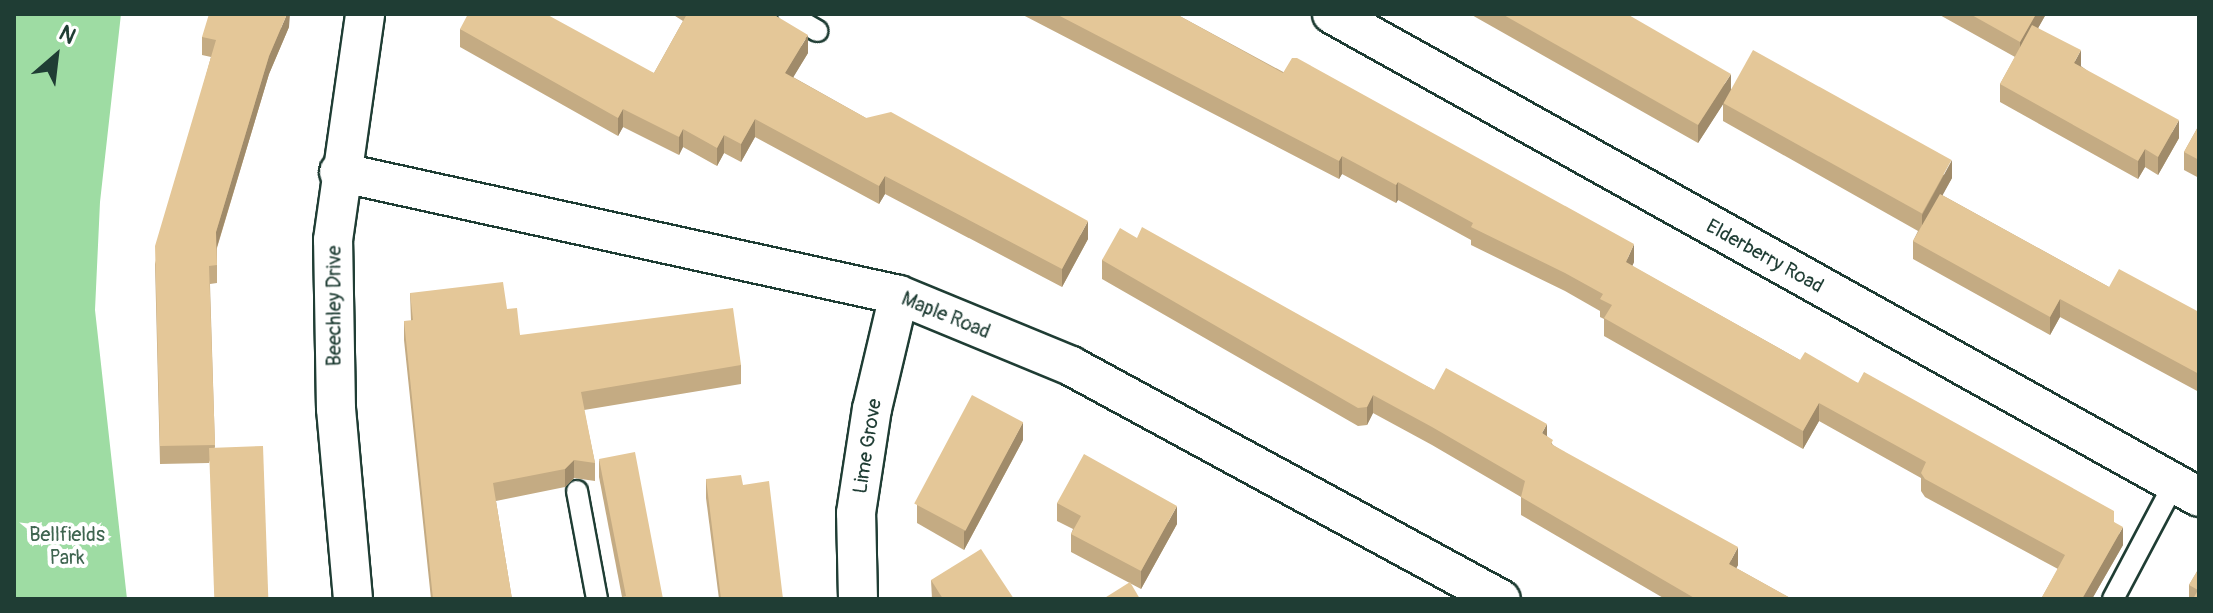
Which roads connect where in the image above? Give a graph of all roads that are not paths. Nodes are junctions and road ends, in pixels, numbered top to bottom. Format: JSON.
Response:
{"nodes":[{"id":1,"x":365,"y":14,"type":"edge"},
{"id":2,"x":788,"y":14,"type":"edge"},
{"id":3,"x":1332,"y":14,"type":"edge"},
{"id":4,"x":818,"y":31,"type":"dead end"},
{"id":5,"x":339,"y":172,"type":"junction"},
{"id":6,"x":899,"y":295,"type":"junction"},
{"id":7,"x":2186,"y":490,"type":"edge"},
{"id":8,"x":577,"y":491,"type":"dead end"},
{"id":9,"x":353,"y":599,"type":"edge"},
{"id":10,"x":597,"y":599,"type":"edge"},
{"id":11,"x":858,"y":599,"type":"edge"},
{"id":12,"x":1501,"y":599,"type":"edge"},
{"id":13,"x":2113,"y":599,"type":"edge"}],
"edges":[{"from":1,"to":5,"type":"street","name":"Beechley Drive"},
{"from":2,"to":4,"type":"lane"},
{"from":3,"to":7,"type":"street","name":"Elderberry Road"},
{"from":5,"to":6,"type":"street","name":"Maple Road"},
{"from":5,"to":9,"type":"street","name":"Beechley Drive"},
{"from":6,"to":11,"type":"street","name":"Lime Grove"},
{"from":6,"to":12,"type":"street","name":"Maple Road"},
{"from":7,"to":13,"type":"lane"},
{"from":8,"to":10,"type":"lane"}]}
